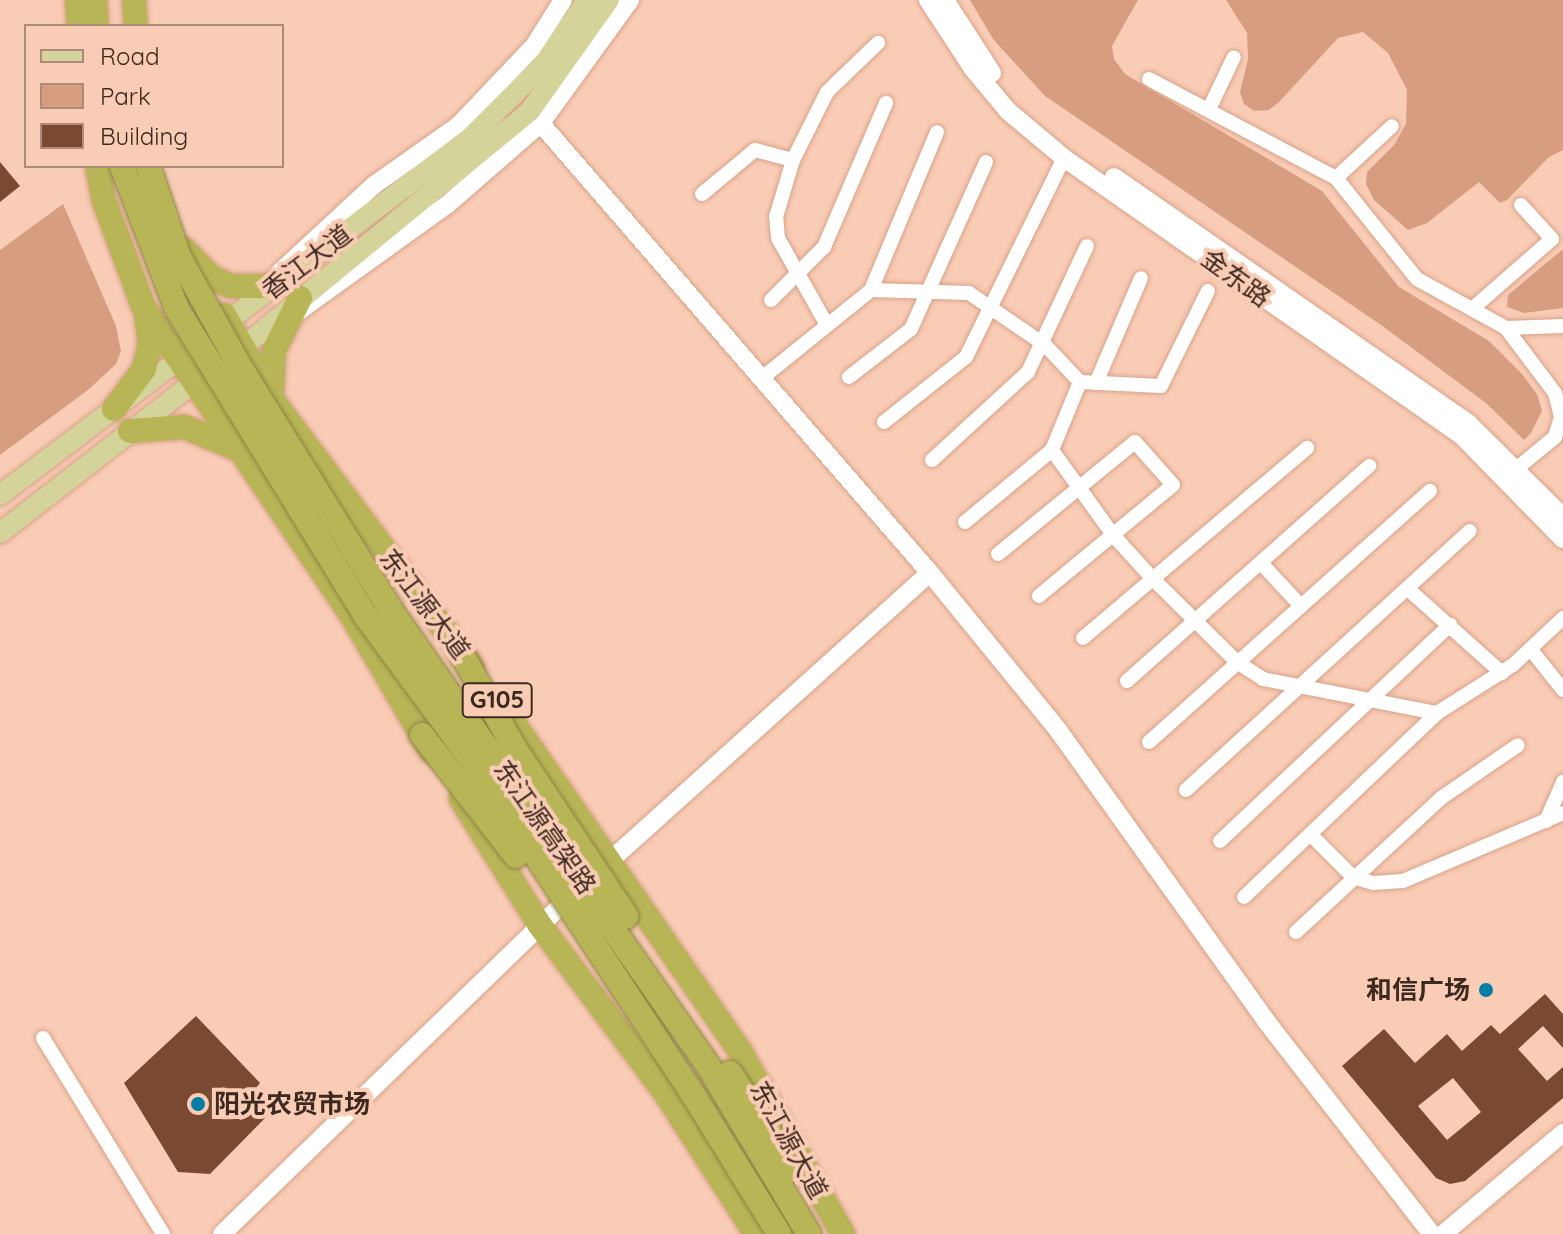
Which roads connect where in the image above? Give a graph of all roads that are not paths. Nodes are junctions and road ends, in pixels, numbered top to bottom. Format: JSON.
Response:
{"nodes":[{"id":1,"x":77,"y":0,"type":"edge"},
{"id":2,"x":95,"y":0,"type":"edge"},
{"id":3,"x":121,"y":0,"type":"edge"},
{"id":4,"x":134,"y":0,"type":"edge"},
{"id":5,"x":563,"y":0,"type":"edge"},
{"id":6,"x":587,"y":0,"type":"edge"},
{"id":7,"x":609,"y":0,"type":"edge"},
{"id":8,"x":630,"y":0,"type":"edge"},
{"id":9,"x":928,"y":0,"type":"edge"},
{"id":10,"x":945,"y":0,"type":"edge"},
{"id":11,"x":79,"y":24,"type":"edge"},
{"id":12,"x":97,"y":24,"type":"edge"},
{"id":13,"x":122,"y":24,"type":"edge"},
{"id":14,"x":136,"y":24,"type":"edge"},
{"id":15,"x":878,"y":43,"type":"dead end"},
{"id":16,"x":1234,"y":57,"type":"dead end"},
{"id":17,"x":1149,"y":79,"type":"dead end"},
{"id":18,"x":886,"y":103,"type":"dead end"},
{"id":19,"x":1210,"y":107,"type":"junction"},
{"id":20,"x":535,"y":117,"type":"junction"},
{"id":21,"x":1392,"y":126,"type":"dead end"},
{"id":22,"x":937,"y":132,"type":"dead end"},
{"id":23,"x":1064,"y":158,"type":"junction"},
{"id":24,"x":793,"y":160,"type":"junction"},
{"id":25,"x":986,"y":162,"type":"dead end"},
{"id":26,"x":97,"y":168,"type":"edge"},
{"id":27,"x":123,"y":168,"type":"edge"},
{"id":28,"x":149,"y":168,"type":"edge"},
{"id":29,"x":162,"y":168,"type":"edge"},
{"id":30,"x":1336,"y":178,"type":"junction"},
{"id":31,"x":702,"y":194,"type":"dead end"},
{"id":32,"x":1521,"y":205,"type":"dead end"},
{"id":33,"x":1087,"y":246,"type":"dead end"},
{"id":34,"x":185,"y":250,"type":"junction"},
{"id":35,"x":801,"y":275,"type":"junction"},
{"id":36,"x":1141,"y":278,"type":"dead end"},
{"id":37,"x":284,"y":287,"type":"junction"},
{"id":38,"x":871,"y":290,"type":"junction"},
{"id":39,"x":1208,"y":291,"type":"dead end"},
{"id":40,"x":930,"y":292,"type":"junction"},
{"id":41,"x":771,"y":300,"type":"dead end"},
{"id":42,"x":143,"y":306,"type":"junction"},
{"id":43,"x":991,"y":307,"type":"junction"},
{"id":44,"x":1472,"y":309,"type":"junction"},
{"id":45,"x":287,"y":319,"type":"junction"},
{"id":46,"x":227,"y":321,"type":"junction"},
{"id":47,"x":827,"y":325,"type":"junction"},
{"id":48,"x":1563,"y":326,"type":"edge"},
{"id":49,"x":1506,"y":328,"type":"junction"},
{"id":50,"x":1045,"y":345,"type":"junction"},
{"id":51,"x":244,"y":348,"type":"junction"},
{"id":52,"x":177,"y":362,"type":"junction"},
{"id":53,"x":849,"y":377,"type":"dead end"},
{"id":54,"x":762,"y":378,"type":"junction"},
{"id":55,"x":192,"y":383,"type":"junction"},
{"id":56,"x":1088,"y":383,"type":"junction"},
{"id":57,"x":277,"y":406,"type":"junction"},
{"id":58,"x":114,"y":409,"type":"junction"},
{"id":59,"x":884,"y":422,"type":"dead end"},
{"id":60,"x":130,"y":431,"type":"junction"},
{"id":61,"x":1563,"y":439,"type":"edge"},
{"id":62,"x":1307,"y":448,"type":"dead end"},
{"id":63,"x":236,"y":449,"type":"junction"},
{"id":64,"x":1052,"y":450,"type":"junction"},
{"id":65,"x":1538,"y":455,"type":"junction"},
{"id":66,"x":932,"y":460,"type":"dead end"},
{"id":67,"x":1369,"y":466,"type":"dead end"},
{"id":68,"x":1516,"y":469,"type":"junction"},
{"id":69,"x":1078,"y":489,"type":"junction"},
{"id":70,"x":1430,"y":491,"type":"dead end"},
{"id":71,"x":0,"y":495,"type":"edge"},
{"id":72,"x":1563,"y":517,"type":"edge"},
{"id":73,"x":965,"y":522,"type":"dead end"},
{"id":74,"x":1470,"y":531,"type":"dead end"},
{"id":75,"x":0,"y":533,"type":"edge"},
{"id":76,"x":1113,"y":535,"type":"junction"},
{"id":77,"x":1563,"y":539,"type":"edge"},
{"id":78,"x":998,"y":554,"type":"dead end"},
{"id":79,"x":1261,"y":563,"type":"junction"},
{"id":80,"x":930,"y":573,"type":"junction"},
{"id":81,"x":1153,"y":579,"type":"junction"},
{"id":82,"x":1408,"y":589,"type":"junction"},
{"id":83,"x":1039,"y":596,"type":"dead end"},
{"id":84,"x":1301,"y":606,"type":"junction"},
{"id":85,"x":1563,"y":618,"type":"edge"},
{"id":86,"x":1196,"y":621,"type":"junction"},
{"id":87,"x":1450,"y":625,"type":"junction"},
{"id":88,"x":1083,"y":638,"type":"dead end"},
{"id":89,"x":460,"y":651,"type":"junction"},
{"id":90,"x":1532,"y":651,"type":"junction"},
{"id":91,"x":1237,"y":662,"type":"junction"},
{"id":92,"x":1502,"y":673,"type":"junction"},
{"id":93,"x":1127,"y":681,"type":"dead end"},
{"id":94,"x":1300,"y":689,"type":"junction"},
{"id":95,"x":1563,"y":690,"type":"edge"},
{"id":96,"x":1371,"y":698,"type":"junction"},
{"id":97,"x":1437,"y":713,"type":"junction"},
{"id":98,"x":422,"y":735,"type":"junction"},
{"id":99,"x":1149,"y":742,"type":"dead end"},
{"id":100,"x":1518,"y":745,"type":"dead end"},
{"id":101,"x":1563,"y":782,"type":"edge"},
{"id":102,"x":1186,"y":790,"type":"dead end"},
{"id":103,"x":1563,"y":813,"type":"edge"},
{"id":104,"x":1546,"y":821,"type":"junction"},
{"id":105,"x":1312,"y":836,"type":"junction"},
{"id":106,"x":1220,"y":841,"type":"dead end"},
{"id":107,"x":607,"y":864,"type":"junction"},
{"id":108,"x":1353,"y":877,"type":"junction"},
{"id":109,"x":1244,"y":897,"type":"dead end"},
{"id":110,"x":539,"y":924,"type":"junction"},
{"id":111,"x":1296,"y":932,"type":"dead end"},
{"id":112,"x":43,"y":1038,"type":"dead end"},
{"id":113,"x":1563,"y":1133,"type":"edge"},
{"id":114,"x":770,"y":1232,"type":"edge"},
{"id":115,"x":808,"y":1233,"type":"edge"},
{"id":116,"x":163,"y":1234,"type":"edge"},
{"id":117,"x":222,"y":1234,"type":"edge"},
{"id":118,"x":843,"y":1234,"type":"edge"},
{"id":119,"x":1432,"y":1234,"type":"edge"},
{"id":120,"x":1443,"y":1234,"type":"edge"}],
"edges":[{"from":1,"to":11,"type":"highway"},
{"from":2,"to":12,"type":"highway"},
{"from":3,"to":13,"type":"highway"},
{"from":4,"to":14,"type":"highway"},
{"from":5,"to":37,"type":"street"},
{"from":6,"to":37,"type":"main road","name":"香江大道"},
{"from":7,"to":20,"type":"main road"},
{"from":8,"to":20,"type":"street"},
{"from":9,"to":23,"type":"street","name":"金东路"},
{"from":10,"to":68,"type":"street","name":"金东路"},
{"from":15,"to":24,"type":"street"},
{"from":16,"to":19,"type":"street"},
{"from":17,"to":19,"type":"street"},
{"from":18,"to":35,"type":"street"},
{"from":19,"to":30,"type":"street"},
{"from":20,"to":37,"type":"main road"},
{"from":20,"to":45,"type":"street"},
{"from":20,"to":54,"type":"street"},
{"from":21,"to":30,"type":"street"},
{"from":22,"to":38,"type":"street"},
{"from":23,"to":43,"type":"street"},
{"from":23,"to":77,"type":"street","name":"金东路"},
{"from":24,"to":31,"type":"street"},
{"from":24,"to":35,"type":"street"},
{"from":25,"to":40,"type":"street"},
{"from":26,"to":42,"type":"highway"},
{"from":27,"to":114,"type":"highway","name":"东江源高架路","bridge":true},
{"from":28,"to":115,"type":"highway","name":"东江源高架路","bridge":true},
{"from":29,"to":34,"type":"highway","name":"东江源大道","number":"G105"},
{"from":30,"to":44,"type":"street"},
{"from":32,"to":44,"type":"street"},
{"from":33,"to":50,"type":"street"},
{"from":34,"to":37,"type":"highway"},
{"from":34,"to":46,"type":"highway","name":"东江源大道","number":"G105"},
{"from":35,"to":41,"type":"street"},
{"from":35,"to":47,"type":"street"},
{"from":36,"to":56,"type":"street"},
{"from":37,"to":45,"type":"highway"},
{"from":37,"to":46,"type":"main road","name":"香江大道"},
{"from":37,"to":51,"type":"main road"},
{"from":38,"to":40,"type":"street"},
{"from":38,"to":47,"type":"street"},
{"from":39,"to":56,"type":"street"},
{"from":40,"to":43,"type":"street"},
{"from":40,"to":53,"type":"street"},
{"from":42,"to":52,"type":"highway"},
{"from":42,"to":58,"type":"highway"},
{"from":43,"to":50,"type":"street"},
{"from":43,"to":59,"type":"street"},
{"from":44,"to":49,"type":"street"},
{"from":45,"to":51,"type":"street"},
{"from":45,"to":57,"type":"highway"},
{"from":46,"to":51,"type":"highway","name":"东江源大道","number":"G105"},
{"from":46,"to":52,"type":"main road","name":"香江大道"},
{"from":47,"to":54,"type":"street"},
{"from":48,"to":49,"type":"street"},
{"from":49,"to":65,"type":"street"},
{"from":50,"to":56,"type":"street"},
{"from":50,"to":66,"type":"street"},
{"from":51,"to":55,"type":"main road"},
{"from":51,"to":57,"type":"highway","name":"东江源大道","number":"G105"},
{"from":52,"to":55,"type":"highway"},
{"from":52,"to":58,"type":"main road","name":"香江大道"},
{"from":54,"to":80,"type":"street"},
{"from":55,"to":60,"type":"main road"},
{"from":55,"to":63,"type":"highway"},
{"from":56,"to":64,"type":"street"},
{"from":57,"to":89,"type":"highway","name":"东江源大道","number":"G105"},
{"from":58,"to":71,"type":"main road","name":"香江大道"},
{"from":60,"to":63,"type":"highway"},
{"from":60,"to":75,"type":"main road"},
{"from":61,"to":65,"type":"street"},
{"from":62,"to":81,"type":"street"},
{"from":63,"to":98,"type":"highway"},
{"from":64,"to":69,"type":"street"},
{"from":64,"to":73,"type":"street"},
{"from":65,"to":68,"type":"street"},
{"from":67,"to":79,"type":"street"},
{"from":68,"to":72,"type":"street","name":"金东路"},
{"from":69,"to":76,"type":"street"},
{"from":69,"to":76,"type":"street"},
{"from":69,"to":78,"type":"street"},
{"from":70,"to":84,"type":"street"},
{"from":74,"to":82,"type":"street"},
{"from":76,"to":81,"type":"street"},
{"from":76,"to":83,"type":"street"},
{"from":79,"to":84,"type":"street"},
{"from":79,"to":86,"type":"street"},
{"from":80,"to":107,"type":"street"},
{"from":80,"to":119,"type":"street"},
{"from":81,"to":86,"type":"street"},
{"from":81,"to":88,"type":"street"},
{"from":82,"to":87,"type":"street"},
{"from":82,"to":94,"type":"street"},
{"from":84,"to":91,"type":"street"},
{"from":85,"to":90,"type":"street"},
{"from":86,"to":91,"type":"street"},
{"from":86,"to":93,"type":"street"},
{"from":87,"to":92,"type":"street"},
{"from":87,"to":96,"type":"street"},
{"from":89,"to":107,"type":"highway","name":"东江源大道","number":"G105"},
{"from":89,"to":115,"type":"highway","bridge":true},
{"from":90,"to":92,"type":"street"},
{"from":90,"to":95,"type":"street"},
{"from":91,"to":94,"type":"street"},
{"from":91,"to":99,"type":"street"},
{"from":92,"to":97,"type":"street"},
{"from":94,"to":96,"type":"street"},
{"from":94,"to":102,"type":"street"},
{"from":96,"to":97,"type":"street"},
{"from":96,"to":106,"type":"street"},
{"from":97,"to":105,"type":"street"},
{"from":98,"to":110,"type":"highway"},
{"from":98,"to":114,"type":"highway","bridge":true},
{"from":100,"to":108,"type":"street"},
{"from":101,"to":104,"type":"street"},
{"from":103,"to":104,"type":"street"},
{"from":104,"to":108,"type":"street"},
{"from":105,"to":108,"type":"street"},
{"from":105,"to":109,"type":"street"},
{"from":107,"to":110,"type":"street"},
{"from":107,"to":118,"type":"highway","name":"东江源大道","number":"G105"},
{"from":108,"to":111,"type":"street"},
{"from":110,"to":114,"type":"highway"},
{"from":110,"to":117,"type":"street"},
{"from":112,"to":116,"type":"street"},
{"from":113,"to":120,"type":"street"}]}
